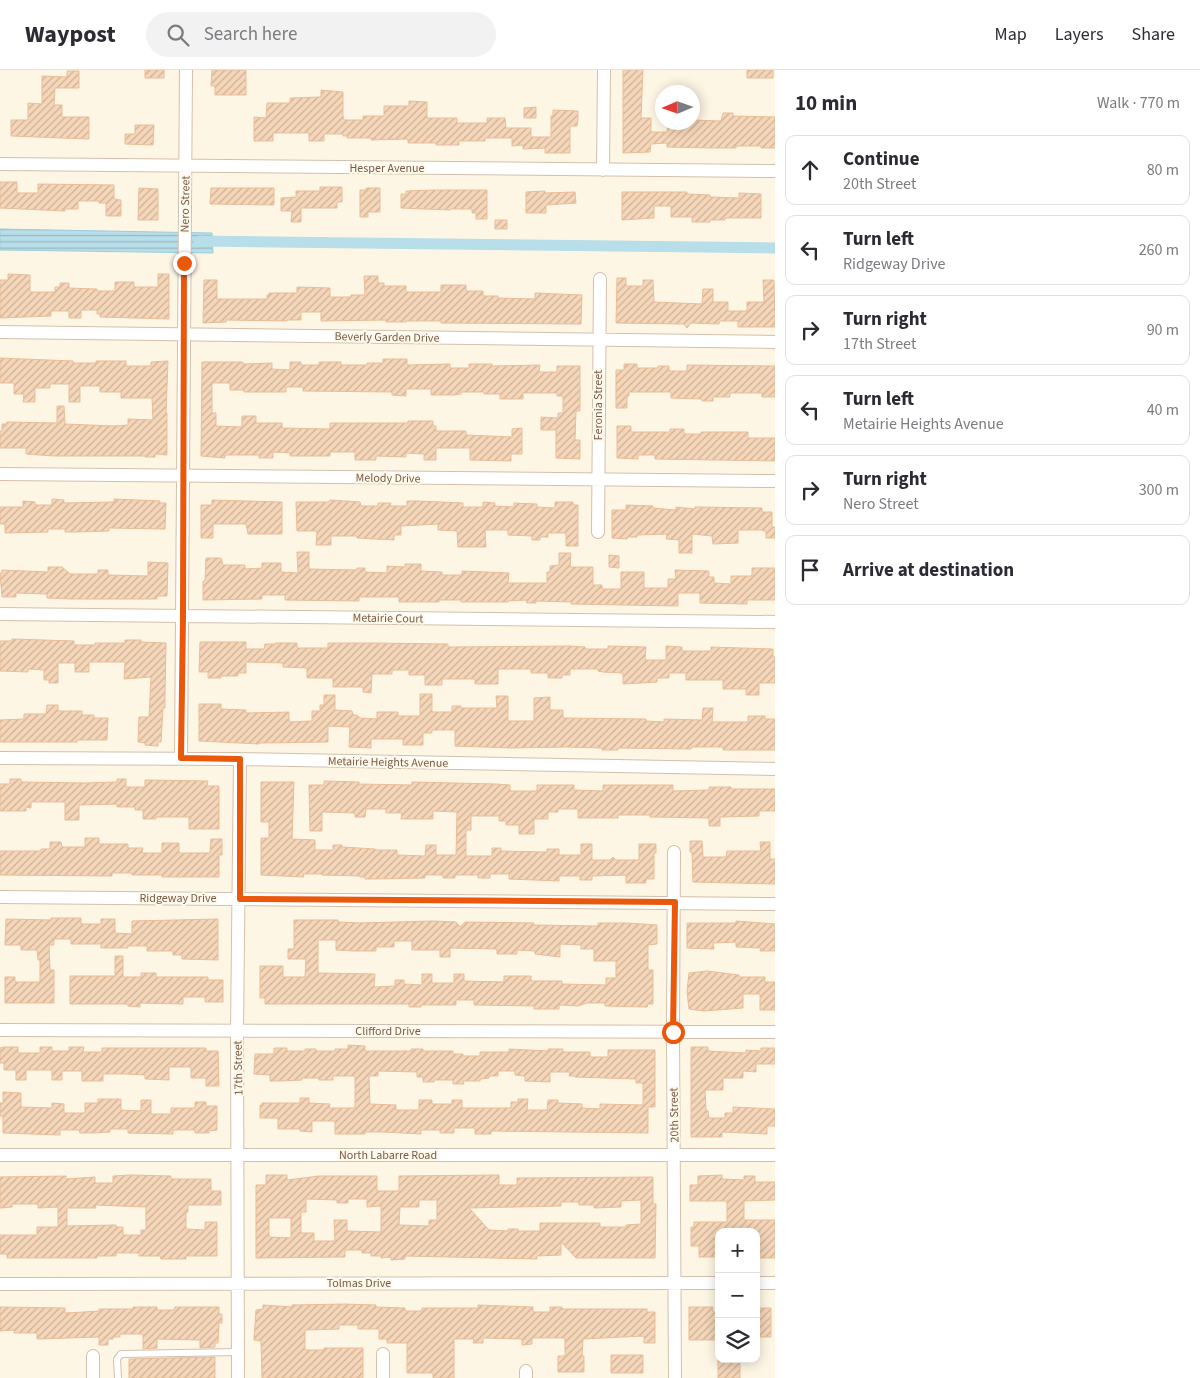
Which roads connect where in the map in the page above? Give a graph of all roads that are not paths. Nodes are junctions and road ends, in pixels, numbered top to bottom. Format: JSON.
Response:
{"nodes":[{"id":1,"x":186,"y":70,"type":"edge"},
{"id":2,"x":604,"y":70,"type":"edge"},
{"id":3,"x":0,"y":164,"type":"edge"},
{"id":4,"x":186,"y":167,"type":"junction"},
{"id":5,"x":603,"y":170,"type":"junction"},
{"id":6,"x":775,"y":171,"type":"edge"},
{"id":7,"x":600,"y":279,"type":"dead end"},
{"id":8,"x":0,"y":332,"type":"edge"},
{"id":9,"x":183,"y":334,"type":"junction"},
{"id":10,"x":598,"y":340,"type":"junction"},
{"id":11,"x":775,"y":342,"type":"edge"},
{"id":12,"x":0,"y":474,"type":"edge"},
{"id":13,"x":184,"y":476,"type":"junction"},
{"id":14,"x":598,"y":480,"type":"junction"},
{"id":15,"x":775,"y":481,"type":"edge"},
{"id":16,"x":598,"y":532,"type":"dead end"},
{"id":17,"x":0,"y":614,"type":"edge"},
{"id":18,"x":183,"y":616,"type":"junction"},
{"id":19,"x":775,"y":622,"type":"edge"},
{"id":20,"x":0,"y":758,"type":"edge"},
{"id":21,"x":181,"y":758,"type":"junction"},
{"id":22,"x":240,"y":759,"type":"junction"},
{"id":23,"x":775,"y":769,"type":"edge"},
{"id":24,"x":674,"y":852,"type":"dead end"},
{"id":25,"x":0,"y":897,"type":"edge"},
{"id":26,"x":240,"y":899,"type":"junction"},
{"id":27,"x":675,"y":902,"type":"junction"},
{"id":28,"x":775,"y":904,"type":"edge"},
{"id":29,"x":0,"y":1030,"type":"edge"},
{"id":30,"x":237,"y":1030,"type":"junction"},
{"id":31,"x":673,"y":1032,"type":"junction"},
{"id":32,"x":775,"y":1032,"type":"edge"},
{"id":33,"x":0,"y":1155,"type":"edge"},
{"id":34,"x":239,"y":1155,"type":"junction"},
{"id":35,"x":675,"y":1155,"type":"junction"},
{"id":36,"x":775,"y":1155,"type":"edge"},
{"id":37,"x":238,"y":1283,"type":"junction"},
{"id":38,"x":675,"y":1283,"type":"junction"},
{"id":39,"x":715,"y":1283,"type":"edge"},
{"id":40,"x":760,"y":1283,"type":"edge"},
{"id":41,"x":775,"y":1283,"type":"edge"},
{"id":42,"x":0,"y":1284,"type":"edge"},
{"id":43,"x":238,"y":1352,"type":"junction"},
{"id":44,"x":383,"y":1354,"type":"dead end"},
{"id":45,"x":93,"y":1356,"type":"dead end"},
{"id":46,"x":93,"y":1378,"type":"edge"},
{"id":47,"x":118,"y":1378,"type":"edge"},
{"id":48,"x":238,"y":1378,"type":"edge"},
{"id":49,"x":383,"y":1378,"type":"edge"},
{"id":50,"x":675,"y":1378,"type":"edge"}],
"edges":[{"from":1,"to":4,"type":"street","name":"Nero Street"},
{"from":2,"to":5,"type":"street"},
{"from":3,"to":4,"type":"street","name":"Hesper Avenue"},
{"from":4,"to":5,"type":"street","name":"Hesper Avenue"},
{"from":4,"to":9,"type":"street","name":"Nero Street"},
{"from":5,"to":6,"type":"street","name":"Hesper Avenue"},
{"from":7,"to":10,"type":"street","name":"Feronia Street"},
{"from":8,"to":9,"type":"street","name":"Beverly Garden Drive"},
{"from":9,"to":10,"type":"street","name":"Beverly Garden Drive"},
{"from":9,"to":13,"type":"street","name":"Nero Street"},
{"from":10,"to":11,"type":"street","name":"Beverly Garden Drive"},
{"from":10,"to":14,"type":"street","name":"Feronia Street"},
{"from":12,"to":13,"type":"street","name":"Melody Drive"},
{"from":13,"to":14,"type":"street","name":"Melody Drive"},
{"from":13,"to":18,"type":"street","name":"Nero Street"},
{"from":14,"to":15,"type":"street","name":"Melody Drive"},
{"from":14,"to":16,"type":"street","name":"Feronia Street"},
{"from":17,"to":18,"type":"street","name":"Metairie Court"},
{"from":18,"to":19,"type":"street","name":"Metairie Court"},
{"from":18,"to":21,"type":"street","name":"Nero Street"},
{"from":20,"to":21,"type":"street","name":"Metairie Heights Avenue"},
{"from":21,"to":22,"type":"street","name":"Metairie Heights Avenue"},
{"from":22,"to":23,"type":"street","name":"Metairie Heights Avenue"},
{"from":22,"to":26,"type":"street","name":"17th Street"},
{"from":24,"to":27,"type":"street","name":"20th Street"},
{"from":25,"to":26,"type":"street","name":"Ridgeway Drive"},
{"from":26,"to":27,"type":"street","name":"Ridgeway Drive"},
{"from":26,"to":30,"type":"street","name":"17th Street"},
{"from":27,"to":28,"type":"street","name":"Ridgeway Drive"},
{"from":27,"to":31,"type":"street","name":"20th Street"},
{"from":29,"to":30,"type":"street","name":"Clifford Drive"},
{"from":30,"to":31,"type":"street","name":"Clifford Drive"},
{"from":30,"to":34,"type":"street","name":"17th Street"},
{"from":31,"to":32,"type":"street","name":"Clifford Drive"},
{"from":31,"to":35,"type":"street","name":"20th Street"},
{"from":33,"to":34,"type":"street","name":"North Labarre Road"},
{"from":34,"to":35,"type":"street","name":"North Labarre Road"},
{"from":34,"to":37,"type":"street","name":"17th Street"},
{"from":35,"to":36,"type":"street","name":"North Labarre Road"},
{"from":35,"to":38,"type":"street","name":"20th Street"},
{"from":37,"to":38,"type":"street","name":"Tolmas Drive"},
{"from":37,"to":42,"type":"street","name":"Tolmas Drive"},
{"from":37,"to":43,"type":"street","name":"17th Street"},
{"from":38,"to":39,"type":"street","name":"Tolmas Drive"},
{"from":38,"to":50,"type":"street","name":"20th Street"},
{"from":40,"to":41,"type":"street"},
{"from":43,"to":47,"type":"lane"},
{"from":43,"to":48,"type":"street","name":"17th Street"},
{"from":44,"to":49,"type":"street"},
{"from":45,"to":46,"type":"street"}]}
